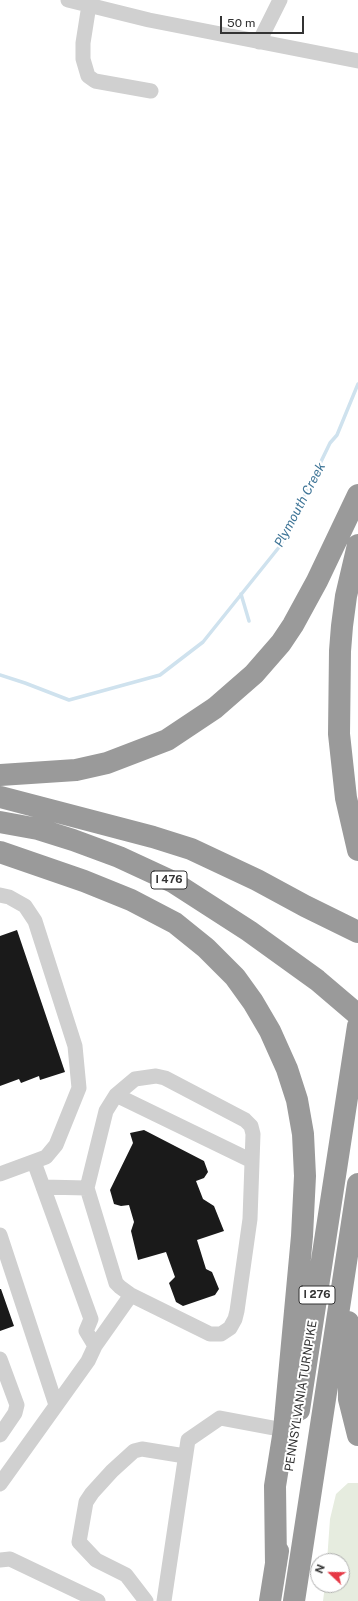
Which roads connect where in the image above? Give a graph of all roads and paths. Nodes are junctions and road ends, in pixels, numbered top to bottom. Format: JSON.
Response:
{"nodes":[{"id":1,"x":68,"y":0,"type":"edge"},
{"id":2,"x":280,"y":0,"type":"edge"},
{"id":3,"x":89,"y":5,"type":"junction"},
{"id":4,"x":259,"y":42,"type":"junction"},
{"id":5,"x":358,"y":61,"type":"edge"},
{"id":6,"x":151,"y":91,"type":"dead end"},
{"id":7,"x":358,"y":495,"type":"edge"},
{"id":8,"x":358,"y":545,"type":"edge"},
{"id":9,"x":0,"y":775,"type":"edge"},
{"id":10,"x":0,"y":797,"type":"edge"},
{"id":11,"x":0,"y":822,"type":"edge"},
{"id":12,"x":358,"y":850,"type":"edge"},
{"id":13,"x":0,"y":852,"type":"edge"},
{"id":14,"x":0,"y":895,"type":"edge"},
{"id":15,"x":305,"y":906,"type":"junction"},
{"id":16,"x":358,"y":932,"type":"edge"},
{"id":17,"x":358,"y":941,"type":"edge"},
{"id":18,"x":358,"y":1015,"type":"edge"},
{"id":19,"x":358,"y":1026,"type":"edge"},
{"id":20,"x":116,"y":1095,"type":"junction"},
{"id":21,"x":252,"y":1161,"type":"junction"},
{"id":22,"x":34,"y":1162,"type":"junction"},
{"id":23,"x":0,"y":1174,"type":"edge"},
{"id":24,"x":358,"y":1184,"type":"edge"},
{"id":25,"x":43,"y":1187,"type":"junction"},
{"id":26,"x":87,"y":1188,"type":"junction"},
{"id":27,"x":0,"y":1235,"type":"edge"},
{"id":28,"x":348,"y":1248,"type":"junction"},
{"id":29,"x":131,"y":1294,"type":"junction"},
{"id":30,"x":95,"y":1346,"type":"junction"},
{"id":31,"x":0,"y":1359,"type":"edge"},
{"id":32,"x":56,"y":1405,"type":"junction"},
{"id":33,"x":284,"y":1430,"type":"junction"},
{"id":34,"x":0,"y":1435,"type":"edge"},
{"id":35,"x":358,"y":1435,"type":"edge"},
{"id":36,"x":185,"y":1456,"type":"junction"},
{"id":37,"x":0,"y":1484,"type":"edge"},
{"id":38,"x":0,"y":1560,"type":"edge"},
{"id":39,"x":276,"y":1564,"type":"junction"},
{"id":40,"x":98,"y":1601,"type":"edge"},
{"id":41,"x":146,"y":1601,"type":"edge"},
{"id":42,"x":164,"y":1601,"type":"edge"},
{"id":43,"x":270,"y":1601,"type":"edge"},
{"id":44,"x":294,"y":1601,"type":"edge"}],
"edges":[{"from":1,"to":3,"type":"street"},
{"from":2,"to":4,"type":"street"},
{"from":3,"to":4,"type":"street"},
{"from":3,"to":6,"type":"street"},
{"from":4,"to":5,"type":"street"},
{"from":7,"to":9,"type":"highway"},
{"from":8,"to":12,"type":"highway"},
{"from":10,"to":15,"type":"highway"},
{"from":11,"to":18,"type":"highway","number":"I 476"},
{"from":13,"to":33,"type":"highway"},
{"from":14,"to":22,"type":"street"},
{"from":15,"to":16,"type":"highway"},
{"from":15,"to":17,"type":"highway"},
{"from":19,"to":39,"type":"highway","name":"PENNSYLVANIA TURNPIKE","number":"I 276"},
{"from":20,"to":21,"type":"street"},
{"from":20,"to":21,"type":"street"},
{"from":20,"to":26,"type":"street"},
{"from":21,"to":29,"type":"street"},
{"from":22,"to":23,"type":"street"},
{"from":22,"to":25,"type":"street"},
{"from":24,"to":28,"type":"highway","name":"PENNSYLVANIA TURNPIKE","number":"I 276"},
{"from":25,"to":26,"type":"street"},
{"from":25,"to":30,"type":"street"},
{"from":26,"to":29,"type":"street"},
{"from":27,"to":32,"type":"street"},
{"from":28,"to":35,"type":"highway"},
{"from":28,"to":44,"type":"highway","name":"PENNSYLVANIA TURNPIKE","number":"I 276"},
{"from":29,"to":30,"type":"street"},
{"from":30,"to":32,"type":"street"},
{"from":31,"to":34,"type":"street"},
{"from":32,"to":37,"type":"street"},
{"from":33,"to":36,"type":"street"},
{"from":33,"to":39,"type":"highway"},
{"from":36,"to":41,"type":"street"},
{"from":36,"to":42,"type":"street"},
{"from":38,"to":40,"type":"street"},
{"from":39,"to":43,"type":"highway","name":"PENNSYLVANIA TURNPIKE","number":"I 276"}]}
